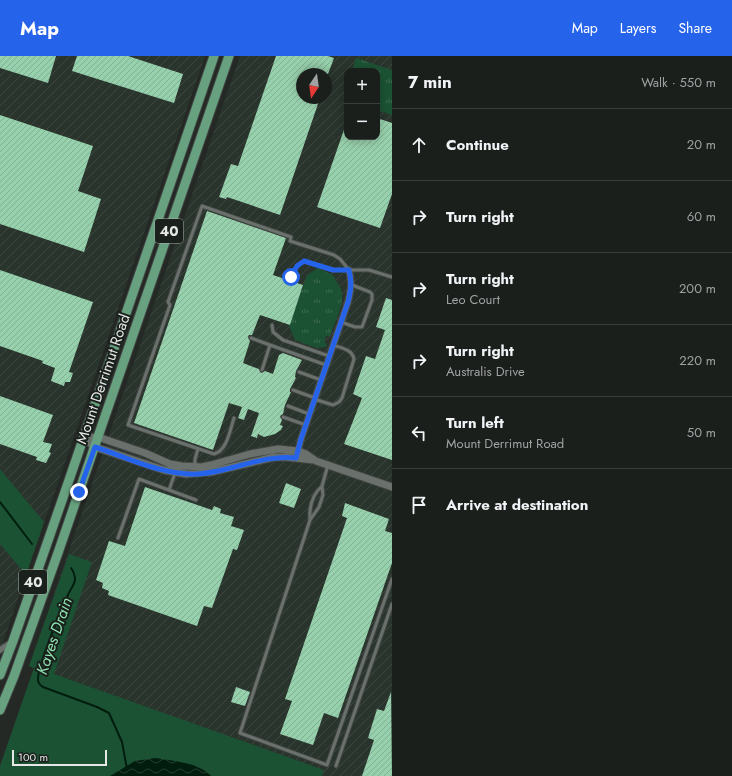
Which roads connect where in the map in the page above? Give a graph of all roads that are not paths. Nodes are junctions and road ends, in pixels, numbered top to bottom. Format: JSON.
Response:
{"nodes":[{"id":1,"x":214,"y":56,"type":"edge"},
{"id":2,"x":229,"y":56,"type":"edge"},
{"id":3,"x":349,"y":270,"type":"junction"},
{"id":4,"x":291,"y":277,"type":"dead end"},
{"id":5,"x":392,"y":277,"type":"edge"},
{"id":6,"x":352,"y":285,"type":"junction"},
{"id":7,"x":341,"y":322,"type":"junction"},
{"id":8,"x":272,"y":324,"type":"dead end"},
{"id":9,"x":251,"y":338,"type":"dead end"},
{"id":10,"x":270,"y":345,"type":"junction"},
{"id":11,"x":333,"y":345,"type":"junction"},
{"id":12,"x":329,"y":356,"type":"junction"},
{"id":13,"x":326,"y":365,"type":"junction"},
{"id":14,"x":262,"y":370,"type":"dead end"},
{"id":15,"x":299,"y":372,"type":"dead end"},
{"id":16,"x":321,"y":380,"type":"junction"},
{"id":17,"x":293,"y":390,"type":"dead end"},
{"id":18,"x":314,"y":399,"type":"junction"},
{"id":19,"x":288,"y":406,"type":"dead end"},
{"id":20,"x":309,"y":414,"type":"junction"},
{"id":21,"x":283,"y":417,"type":"dead end"},
{"id":22,"x":234,"y":418,"type":"dead end"},
{"id":23,"x":306,"y":425,"type":"junction"},
{"id":24,"x":98,"y":437,"type":"junction"},
{"id":25,"x":83,"y":438,"type":"junction"},
{"id":26,"x":95,"y":447,"type":"junction"},
{"id":27,"x":198,"y":450,"type":"junction"},
{"id":28,"x":297,"y":455,"type":"junction"},
{"id":29,"x":328,"y":465,"type":"junction"},
{"id":30,"x":175,"y":469,"type":"junction"},
{"id":31,"x":196,"y":470,"type":"junction"},
{"id":32,"x":322,"y":486,"type":"junction"},
{"id":33,"x":392,"y":487,"type":"edge"},
{"id":34,"x":169,"y":490,"type":"junction"},
{"id":35,"x":196,"y":500,"type":"dead end"},
{"id":36,"x":310,"y":520,"type":"junction"},
{"id":37,"x":118,"y":538,"type":"dead end"},
{"id":38,"x":392,"y":579,"type":"edge"},
{"id":39,"x":392,"y":604,"type":"edge"},
{"id":40,"x":13,"y":641,"type":"junction"},
{"id":41,"x":0,"y":650,"type":"edge"},
{"id":42,"x":1,"y":670,"type":"edge"},
{"id":43,"x":14,"y":676,"type":"junction"},
{"id":44,"x":0,"y":710,"type":"edge"},
{"id":45,"x":336,"y":766,"type":"dead end"}],
"edges":[{"from":1,"to":25,"type":"main road","name":"Mount Derrimut Road","number":"40"},
{"from":2,"to":24,"type":"main road","name":"Mount Derrimut Road","number":"40"},
{"from":3,"to":4,"type":"lane"},
{"from":3,"to":5,"type":"lane"},
{"from":3,"to":6,"type":"street"},
{"from":3,"to":27,"type":"lane"},
{"from":6,"to":7,"type":"street"},
{"from":6,"to":7,"type":"lane"},
{"from":7,"to":11,"type":"street"},
{"from":8,"to":12,"type":"lane"},
{"from":9,"to":10,"type":"lane"},
{"from":10,"to":13,"type":"lane"},
{"from":10,"to":14,"type":"lane"},
{"from":11,"to":12,"type":"street"},
{"from":11,"to":18,"type":"lane"},
{"from":12,"to":13,"type":"street"},
{"from":13,"to":16,"type":"street"},
{"from":15,"to":16,"type":"lane"},
{"from":16,"to":18,"type":"street"},
{"from":17,"to":18,"type":"lane"},
{"from":18,"to":20,"type":"street"},
{"from":19,"to":20,"type":"lane"},
{"from":20,"to":23,"type":"street"},
{"from":21,"to":23,"type":"lane"},
{"from":22,"to":27,"type":"lane"},
{"from":23,"to":28,"type":"street"},
{"from":24,"to":25,"type":"street"},
{"from":24,"to":26,"type":"main road","name":"Mount Derrimut Road","number":"40"},
{"from":24,"to":30,"type":"street"},
{"from":25,"to":26,"type":"street"},
{"from":25,"to":40,"type":"main road","name":"Mount Derrimut Road","number":"40"},
{"from":26,"to":30,"type":"street"},
{"from":26,"to":43,"type":"main road","name":"Mount Derrimut Road","number":"40"},
{"from":27,"to":31,"type":"lane"},
{"from":28,"to":29,"type":"street"},
{"from":28,"to":31,"type":"street"},
{"from":29,"to":32,"type":"lane"},
{"from":29,"to":33,"type":"street"},
{"from":30,"to":31,"type":"street"},
{"from":30,"to":34,"type":"lane"},
{"from":32,"to":36,"type":"lane"},
{"from":32,"to":36,"type":"lane"},
{"from":34,"to":35,"type":"lane"},
{"from":34,"to":37,"type":"lane"},
{"from":36,"to":38,"type":"lane"},
{"from":39,"to":45,"type":"lane"},
{"from":40,"to":41,"type":"street"},
{"from":40,"to":42,"type":"main road","name":"Mount Derrimut Road","number":"40"},
{"from":42,"to":43,"type":"main road"},
{"from":43,"to":44,"type":"main road","name":"Mount Derrimut Road","number":"40"}]}
